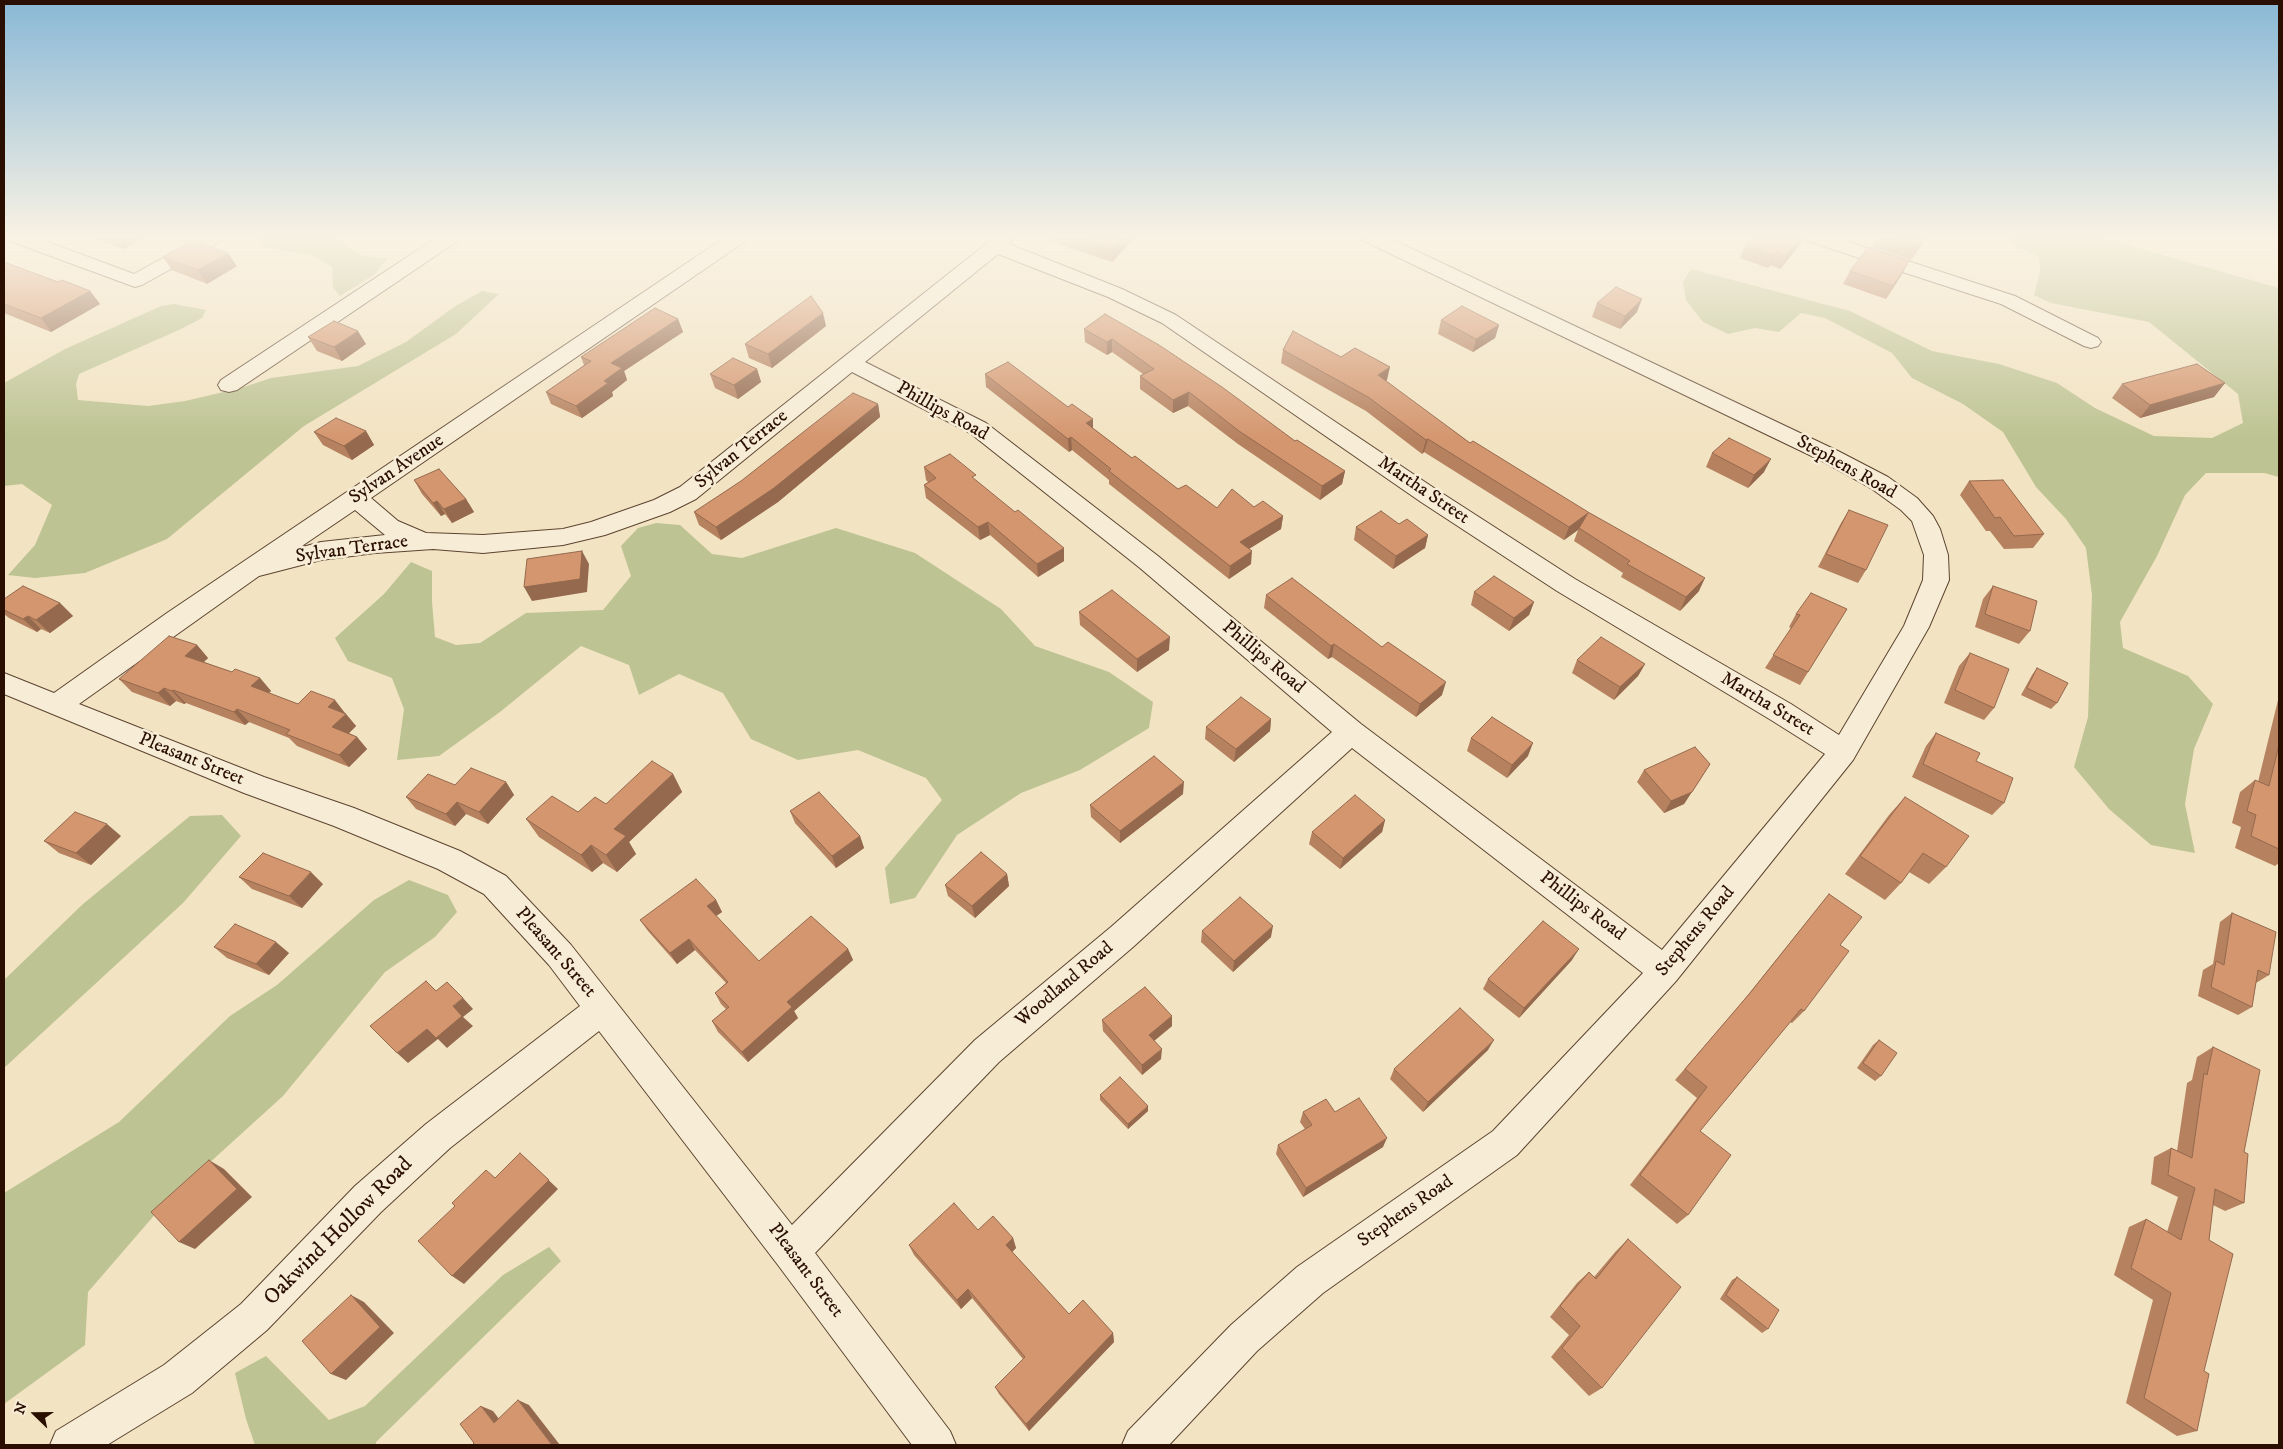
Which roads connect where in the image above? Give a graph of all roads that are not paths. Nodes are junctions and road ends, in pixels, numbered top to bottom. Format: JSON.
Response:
{"nodes":[{"id":1,"x":351,"y":304,"type":"edge"},
{"id":2,"x":641,"y":304,"type":"edge"},
{"id":3,"x":924,"y":304,"type":"edge"},
{"id":4,"x":1136,"y":304,"type":"edge"},
{"id":5,"x":1510,"y":304,"type":"edge"},
{"id":6,"x":2015,"y":304,"type":"edge"},
{"id":7,"x":2091,"y":342,"type":"dead end"},
{"id":8,"x":850,"y":363,"type":"junction"},
{"id":9,"x":229,"y":385,"type":"dead end"},
{"id":10,"x":356,"y":498,"type":"junction"},
{"id":11,"x":424,"y":541,"type":"junction"},
{"id":12,"x":252,"y":569,"type":"junction"},
{"id":13,"x":4,"y":683,"type":"edge"},
{"id":14,"x":56,"y":706,"type":"junction"},
{"id":15,"x":1351,"y":732,"type":"junction"},
{"id":16,"x":1843,"y":752,"type":"junction"},
{"id":17,"x":1665,"y":971,"type":"junction"},
{"id":18,"x":602,"y":1009,"type":"junction"},
{"id":19,"x":791,"y":1252,"type":"junction"},
{"id":20,"x":70,"y":1445,"type":"edge"},
{"id":21,"x":936,"y":1445,"type":"edge"},
{"id":22,"x":1142,"y":1445,"type":"edge"}],
"edges":[{"from":1,"to":9,"type":"street"},
{"from":2,"to":10,"type":"street","name":"Sylvan Avenue"},
{"from":3,"to":8,"type":"street","name":"Sylvan Terrace"},
{"from":4,"to":16,"type":"street","name":"Martha Street"},
{"from":5,"to":16,"type":"street","name":"Stephens Road"},
{"from":6,"to":7,"type":"street"},
{"from":8,"to":11,"type":"street","name":"Sylvan Terrace"},
{"from":8,"to":15,"type":"street","name":"Phillips Road"},
{"from":10,"to":11,"type":"street","name":"Sylvan Terrace"},
{"from":10,"to":12,"type":"street","name":"Sylvan Avenue"},
{"from":11,"to":12,"type":"street","name":"Sylvan Terrace"},
{"from":12,"to":14,"type":"street","name":"Sylvan Avenue"},
{"from":13,"to":14,"type":"street","name":"Pleasant Street"},
{"from":14,"to":18,"type":"street","name":"Pleasant Street"},
{"from":15,"to":17,"type":"street","name":"Phillips Road"},
{"from":15,"to":19,"type":"street","name":"Woodland Road"},
{"from":16,"to":17,"type":"street","name":"Stephens Road"},
{"from":17,"to":22,"type":"street","name":"Stephens Road"},
{"from":18,"to":19,"type":"street","name":"Pleasant Street"},
{"from":18,"to":20,"type":"street","name":"Oakwind Hollow Road"},
{"from":19,"to":21,"type":"street","name":"Pleasant Street"}]}
